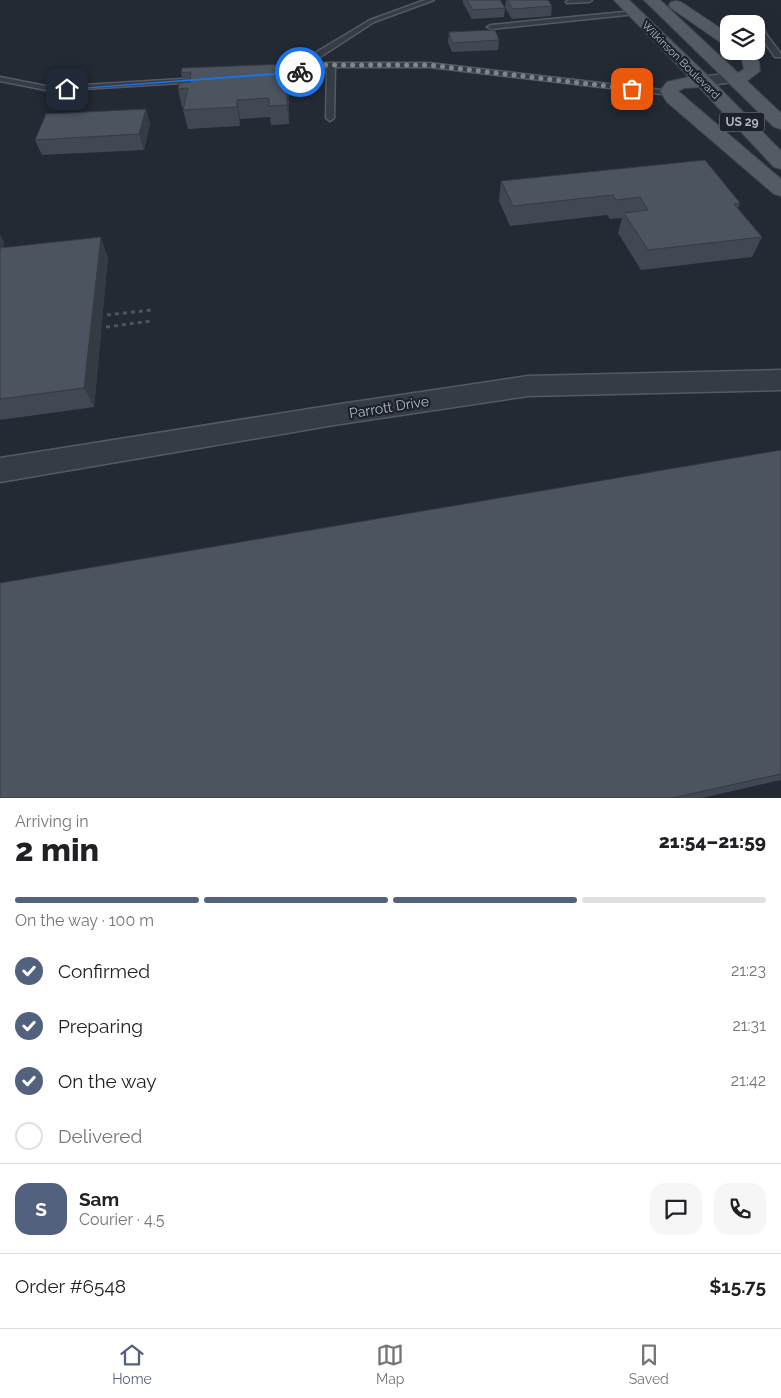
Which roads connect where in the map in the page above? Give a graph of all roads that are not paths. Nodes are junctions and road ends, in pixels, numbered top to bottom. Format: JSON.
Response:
{"nodes":[{"id":1,"x":431,"y":0,"type":"edge"},
{"id":2,"x":578,"y":0,"type":"edge"},
{"id":3,"x":590,"y":0,"type":"edge"},
{"id":4,"x":621,"y":0,"type":"edge"},
{"id":5,"x":651,"y":0,"type":"edge"},
{"id":6,"x":669,"y":0,"type":"edge"},
{"id":7,"x":569,"y":2,"type":"dead end"},
{"id":8,"x":634,"y":13,"type":"junction"},
{"id":9,"x":591,"y":17,"type":"junction"},
{"id":10,"x":599,"y":26,"type":"dead end"},
{"id":11,"x":491,"y":27,"type":"dead end"},
{"id":12,"x":720,"y":35,"type":"edge"},
{"id":13,"x":765,"y":41,"type":"edge"},
{"id":14,"x":778,"y":55,"type":"dead end"},
{"id":15,"x":750,"y":60,"type":"edge"},
{"id":16,"x":317,"y":65,"type":"junction"},
{"id":17,"x":331,"y":65,"type":"junction"},
{"id":18,"x":259,"y":76,"type":"edge"},
{"id":19,"x":735,"y":78,"type":"junction"},
{"id":20,"x":0,"y":79,"type":"edge"},
{"id":21,"x":203,"y":79,"type":"edge"},
{"id":22,"x":703,"y":81,"type":"junction"},
{"id":23,"x":670,"y":93,"type":"junction"},
{"id":24,"x":330,"y":118,"type":"dead end"},
{"id":25,"x":781,"y":123,"type":"edge"},
{"id":26,"x":781,"y":163,"type":"edge"},
{"id":27,"x":781,"y":190,"type":"edge"},
{"id":28,"x":781,"y":380,"type":"edge"},
{"id":29,"x":0,"y":470,"type":"edge"}],
"edges":[{"from":1,"to":16,"type":"lane"},
{"from":2,"to":3,"type":"lane"},
{"from":2,"to":7,"type":"lane"},
{"from":4,"to":8,"type":"main road","name":"Wilkinson Boulevard","number":"US 29"},
{"from":5,"to":19,"type":"main road","name":"Wilkinson Boulevard","number":"US 29"},
{"from":6,"to":12,"type":"main road"},
{"from":8,"to":9,"type":"lane"},
{"from":8,"to":22,"type":"main road","name":"Wilkinson Boulevard","number":"US 29"},
{"from":9,"to":10,"type":"lane"},
{"from":9,"to":11,"type":"lane"},
{"from":13,"to":14,"type":"lane"},
{"from":15,"to":19,"type":"main road"},
{"from":16,"to":17,"type":"lane"},
{"from":16,"to":18,"type":"lane"},
{"from":17,"to":23,"type":"lane"},
{"from":17,"to":24,"type":"lane"},
{"from":19,"to":22,"type":"street"},
{"from":19,"to":25,"type":"main road","name":"Wilkinson Boulevard","number":"US 29"},
{"from":20,"to":21,"type":"lane"},
{"from":22,"to":23,"type":"main road"},
{"from":22,"to":26,"type":"main road","name":"Wilkinson Boulevard","number":"US 29"},
{"from":23,"to":27,"type":"main road"},
{"from":28,"to":29,"type":"street","name":"Parrott Drive"}]}
